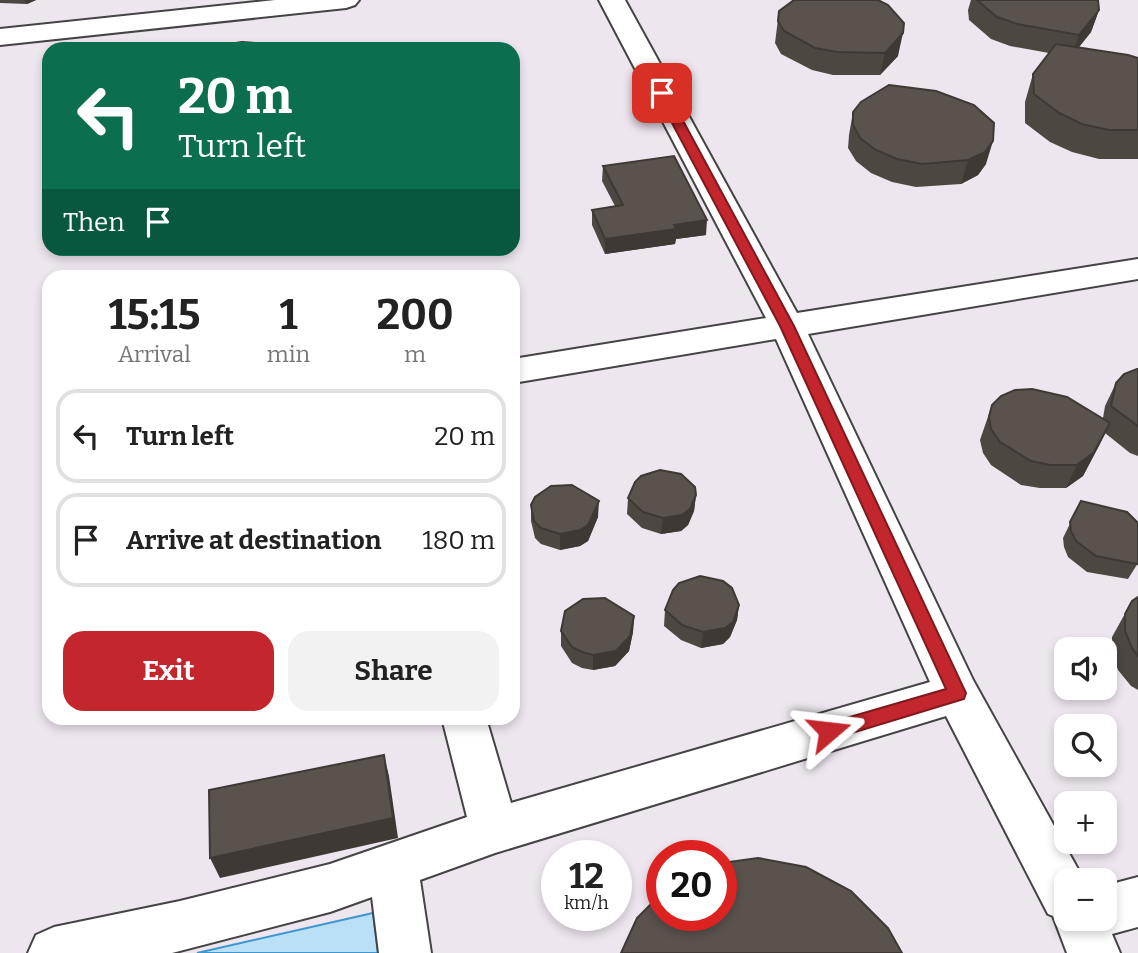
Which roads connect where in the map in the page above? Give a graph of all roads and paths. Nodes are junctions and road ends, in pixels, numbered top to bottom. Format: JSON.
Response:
{"nodes":[{"id":1,"x":346,"y":0,"type":"edge"},
{"id":2,"x":612,"y":0,"type":"edge"},
{"id":3,"x":0,"y":37,"type":"edge"},
{"id":4,"x":1138,"y":269,"type":"edge"},
{"id":5,"x":787,"y":326,"type":"junction"},
{"id":6,"x":520,"y":370,"type":"edge"},
{"id":7,"x":957,"y":693,"type":"junction"},
{"id":8,"x":466,"y":725,"type":"edge"},
{"id":9,"x":495,"y":830,"type":"junction"},
{"id":10,"x":393,"y":866,"type":"junction"},
{"id":11,"x":1054,"y":875,"type":"edge"},
{"id":12,"x":1138,"y":902,"type":"edge"},
{"id":13,"x":1117,"y":908,"type":"edge"},
{"id":14,"x":1083,"y":931,"type":"edge"},
{"id":15,"x":54,"y":953,"type":"edge"},
{"id":16,"x":405,"y":953,"type":"edge"},
{"id":17,"x":1094,"y":953,"type":"edge"}],
"edges":[{"from":1,"to":3,"type":"lane"},
{"from":2,"to":5,"type":"lane"},
{"from":4,"to":5,"type":"lane"},
{"from":5,"to":6,"type":"lane"},
{"from":5,"to":7,"type":"lane"},
{"from":7,"to":9,"type":"lane"},
{"from":7,"to":11,"type":"lane"},
{"from":8,"to":9,"type":"lane"},
{"from":9,"to":10,"type":"lane"},
{"from":10,"to":15,"type":"lane"},
{"from":10,"to":16,"type":"lane"},
{"from":12,"to":13,"type":"lane"},
{"from":14,"to":17,"type":"lane"}]}
